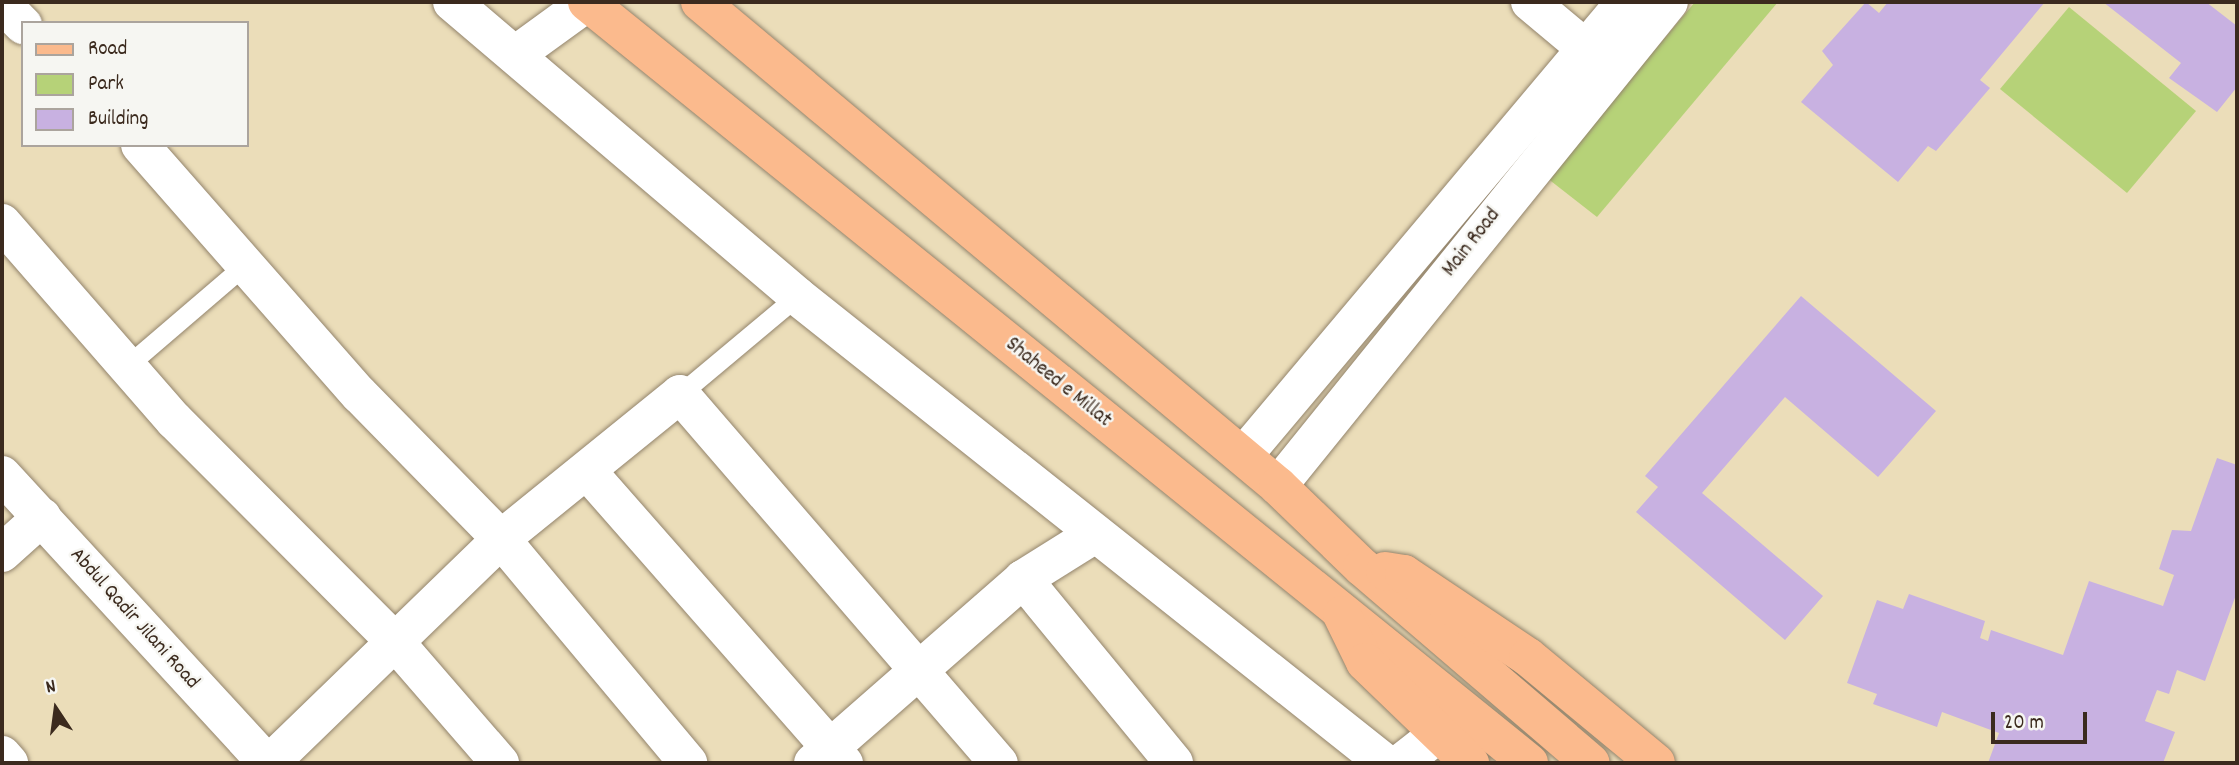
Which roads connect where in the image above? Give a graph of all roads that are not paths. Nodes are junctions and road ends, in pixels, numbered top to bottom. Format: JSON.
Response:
{"nodes":[{"id":1,"x":452,"y":2,"type":"edge"},
{"id":2,"x":588,"y":2,"type":"edge"},
{"id":3,"x":700,"y":2,"type":"edge"},
{"id":4,"x":1530,"y":2,"type":"edge"},
{"id":5,"x":1625,"y":2,"type":"edge"},
{"id":6,"x":1669,"y":2,"type":"edge"},
{"id":7,"x":2,"y":4,"type":"edge"},
{"id":8,"x":21,"y":23,"type":"edge"},
{"id":9,"x":515,"y":55,"type":"junction"},
{"id":10,"x":1598,"y":59,"type":"junction"},
{"id":11,"x":142,"y":147,"type":"edge"},
{"id":12,"x":2,"y":223,"type":"edge"},
{"id":13,"x":246,"y":264,"type":"junction"},
{"id":14,"x":797,"y":296,"type":"junction"},
{"id":15,"x":1375,"y":306,"type":"junction"},
{"id":16,"x":1402,"y":331,"type":"junction"},
{"id":17,"x":128,"y":365,"type":"junction"},
{"id":18,"x":1305,"y":384,"type":"junction"},
{"id":19,"x":680,"y":394,"type":"junction"},
{"id":20,"x":1338,"y":410,"type":"junction"},
{"id":21,"x":1243,"y":456,"type":"junction"},
{"id":22,"x":588,"y":472,"type":"junction"},
{"id":23,"x":2,"y":475,"type":"edge"},
{"id":24,"x":1278,"y":486,"type":"junction"},
{"id":25,"x":41,"y":517,"type":"junction"},
{"id":26,"x":1095,"y":534,"type":"junction"},
{"id":27,"x":501,"y":539,"type":"junction"},
{"id":28,"x":2,"y":553,"type":"edge"},
{"id":29,"x":1362,"y":567,"type":"junction"},
{"id":30,"x":1023,"y":579,"type":"junction"},
{"id":31,"x":1340,"y":610,"type":"junction"},
{"id":32,"x":396,"y":643,"type":"junction"},
{"id":33,"x":916,"y":672,"type":"junction"},
{"id":34,"x":1438,"y":734,"type":"junction"},
{"id":35,"x":2,"y":755,"type":"edge"},
{"id":36,"x":829,"y":758,"type":"edge"},
{"id":37,"x":9,"y":763,"type":"edge"},
{"id":38,"x":268,"y":763,"type":"edge"},
{"id":39,"x":500,"y":763,"type":"edge"},
{"id":40,"x":688,"y":763,"type":"edge"},
{"id":41,"x":999,"y":763,"type":"edge"},
{"id":42,"x":1174,"y":763,"type":"edge"},
{"id":43,"x":1385,"y":763,"type":"edge"},
{"id":44,"x":1401,"y":763,"type":"edge"},
{"id":45,"x":1470,"y":763,"type":"edge"},
{"id":46,"x":1529,"y":763,"type":"edge"},
{"id":47,"x":1591,"y":763,"type":"edge"},
{"id":48,"x":1656,"y":763,"type":"edge"}],
"edges":[{"from":1,"to":9,"type":"street"},
{"from":2,"to":9,"type":"street"},
{"from":2,"to":31,"type":"main road","name":"Shaheed e Millat"},
{"from":3,"to":21,"type":"main road"},
{"from":4,"to":10,"type":"street"},
{"from":5,"to":10,"type":"street","name":"Main Road"},
{"from":6,"to":10,"type":"street","name":"Main Road"},
{"from":7,"to":8,"type":"street"},
{"from":9,"to":14,"type":"street"},
{"from":10,"to":15,"type":"street","name":"Main Road"},
{"from":10,"to":16,"type":"street","name":"Main Road"},
{"from":11,"to":13,"type":"street"},
{"from":12,"to":17,"type":"street"},
{"from":13,"to":17,"type":"lane"},
{"from":13,"to":27,"type":"street"},
{"from":14,"to":19,"type":"lane"},
{"from":14,"to":26,"type":"street"},
{"from":15,"to":16,"type":"street"},
{"from":15,"to":18,"type":"street","name":"Main Road"},
{"from":16,"to":20,"type":"street","name":"Main Road"},
{"from":17,"to":32,"type":"street"},
{"from":18,"to":20,"type":"street"},
{"from":18,"to":21,"type":"street","name":"Main Road"},
{"from":19,"to":22,"type":"street"},
{"from":19,"to":33,"type":"street"},
{"from":20,"to":24,"type":"street","name":"Main Road"},
{"from":21,"to":24,"type":"main road"},
{"from":22,"to":27,"type":"street"},
{"from":22,"to":36,"type":"street"},
{"from":23,"to":25,"type":"street","name":"Abdul Qadir Jilani Road"},
{"from":24,"to":29,"type":"main road"},
{"from":25,"to":28,"type":"street"},
{"from":25,"to":38,"type":"street","name":"Abdul Qadir Jilani Road"},
{"from":26,"to":30,"type":"street"},
{"from":26,"to":43,"type":"street"},
{"from":27,"to":32,"type":"street"},
{"from":27,"to":40,"type":"street"},
{"from":29,"to":47,"type":"main road"},
{"from":29,"to":48,"type":"main road"},
{"from":30,"to":33,"type":"street"},
{"from":30,"to":42,"type":"street"},
{"from":31,"to":34,"type":"main road"},
{"from":31,"to":46,"type":"main road","name":"Shaheed e Millat"},
{"from":32,"to":38,"type":"street"},
{"from":32,"to":39,"type":"street"},
{"from":33,"to":36,"type":"street"},
{"from":33,"to":41,"type":"street"},
{"from":34,"to":44,"type":"street"},
{"from":34,"to":45,"type":"main road"},
{"from":35,"to":37,"type":"street"}]}
